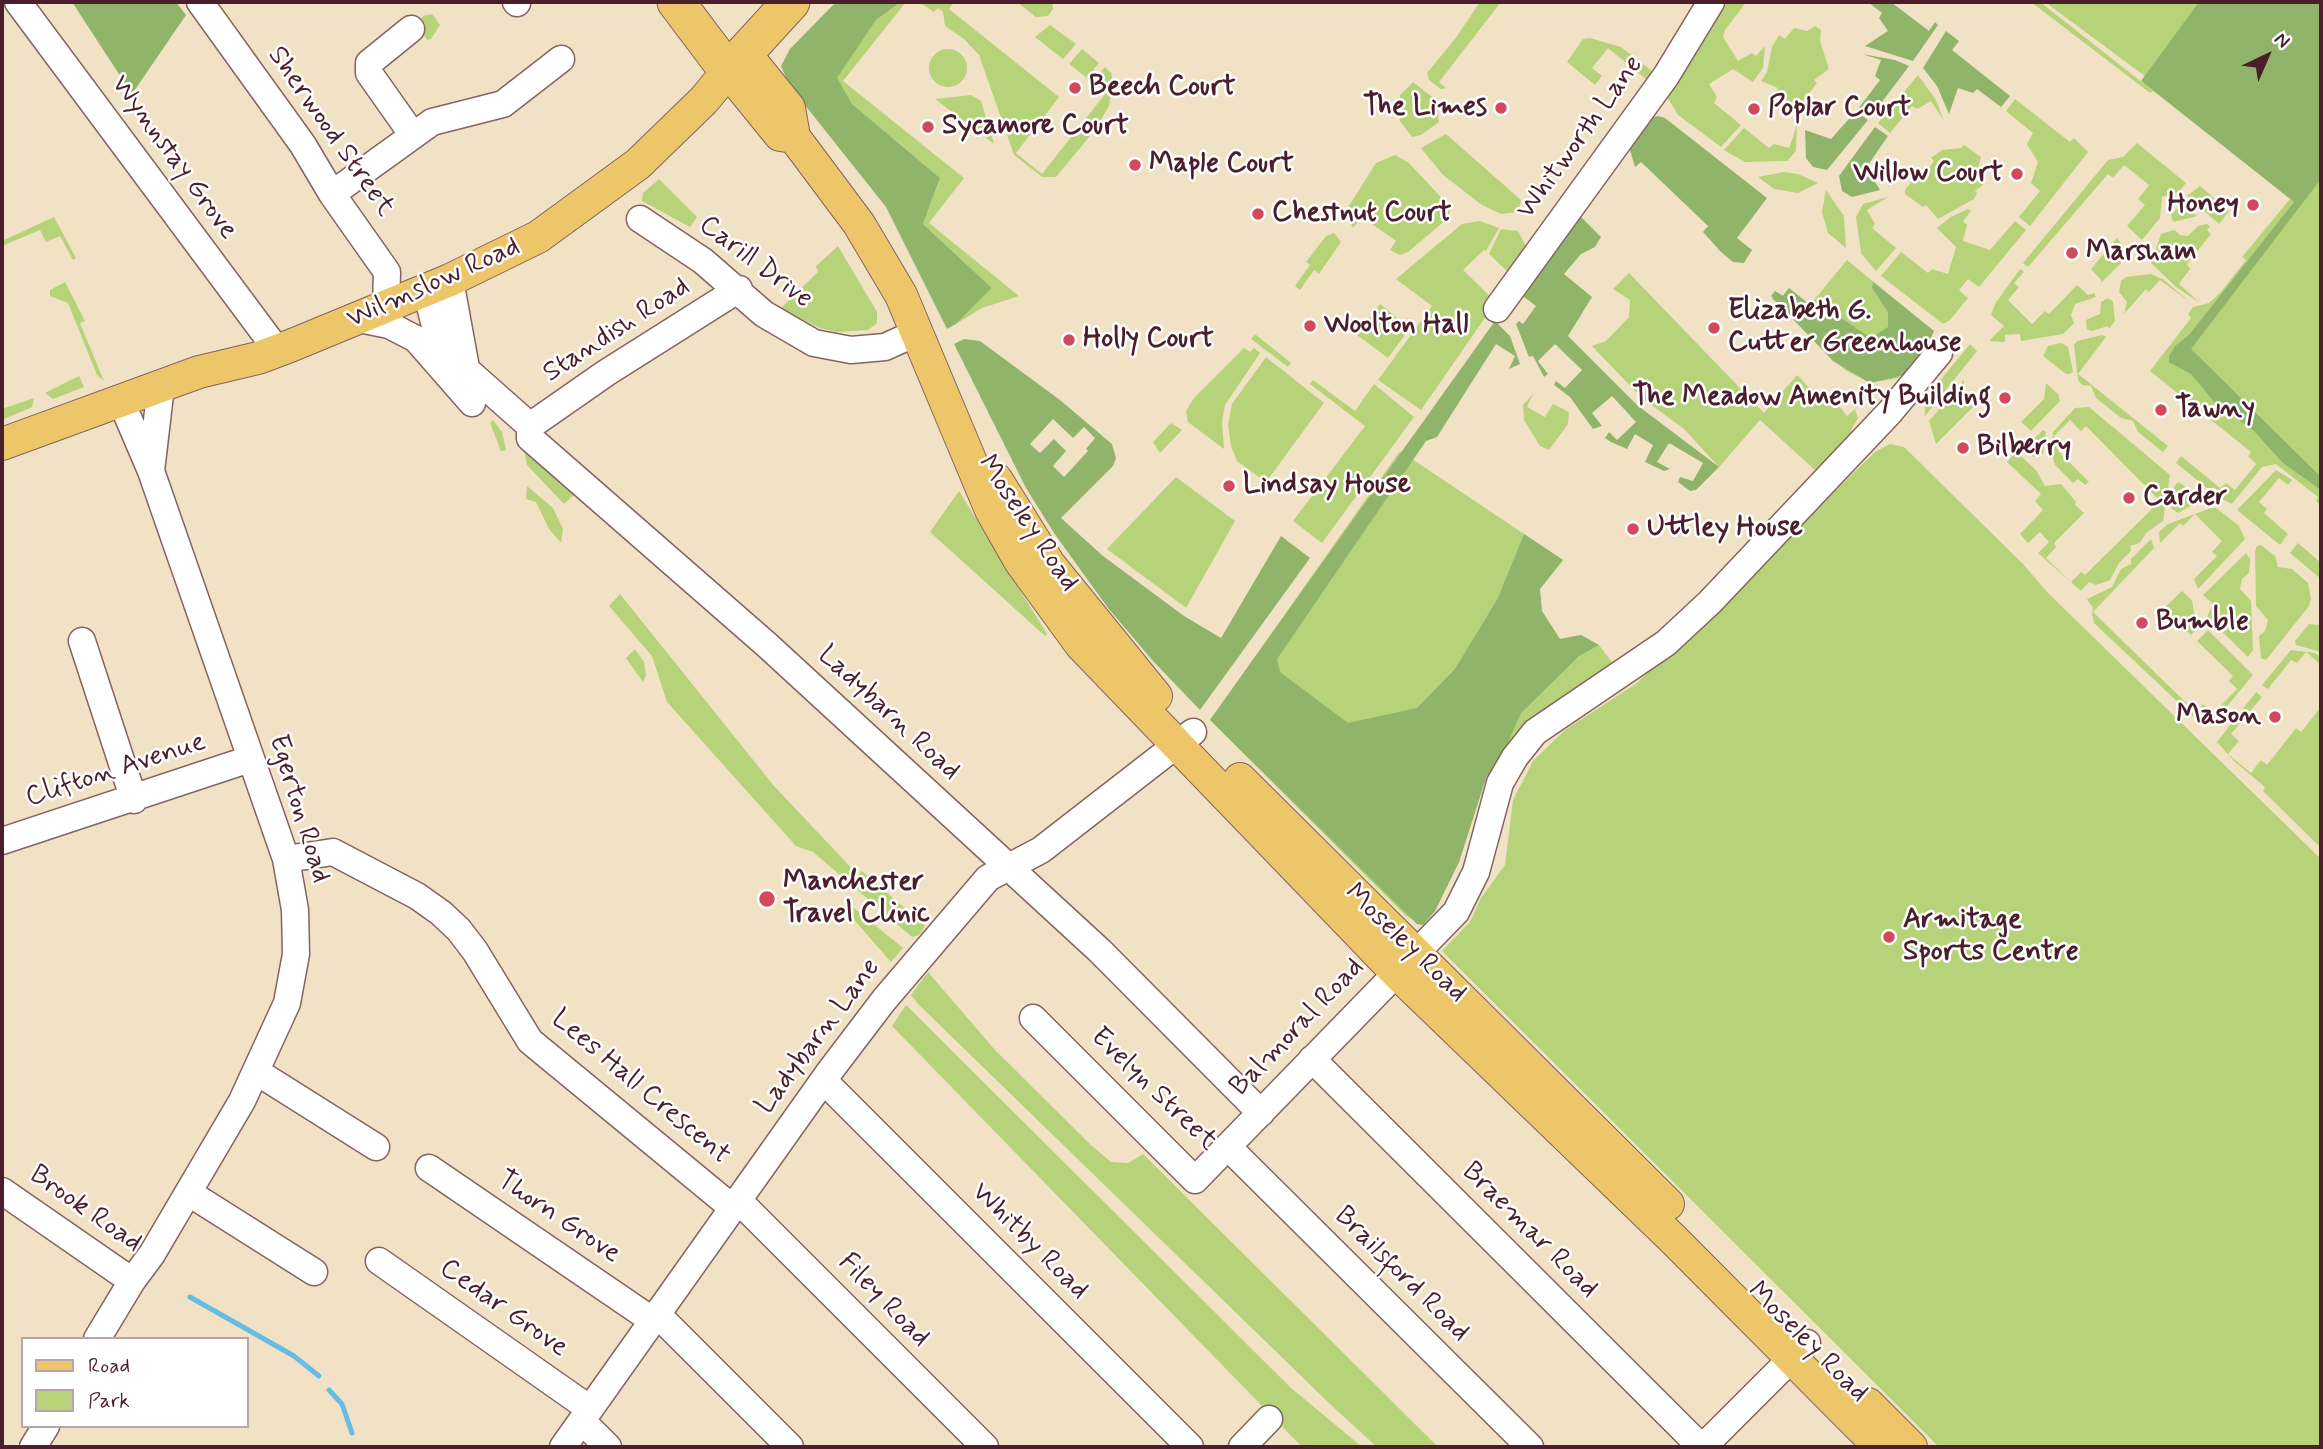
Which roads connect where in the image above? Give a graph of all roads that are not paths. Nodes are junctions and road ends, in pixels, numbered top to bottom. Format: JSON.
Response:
{"nodes":[{"id":1,"x":18,"y":2,"type":"edge"},
{"id":2,"x":200,"y":2,"type":"edge"},
{"id":3,"x":676,"y":2,"type":"edge"},
{"id":4,"x":701,"y":2,"type":"edge"},
{"id":5,"x":791,"y":2,"type":"edge"},
{"id":6,"x":1711,"y":2,"type":"edge"},
{"id":7,"x":411,"y":29,"type":"dead end"},
{"id":8,"x":561,"y":59,"type":"dead end"},
{"id":9,"x":736,"y":61,"type":"junction"},
{"id":10,"x":412,"y":134,"type":"junction"},
{"id":11,"x":331,"y":194,"type":"junction"},
{"id":12,"x":640,"y":219,"type":"dead end"},
{"id":13,"x":438,"y":285,"type":"junction"},
{"id":14,"x":739,"y":289,"type":"junction"},
{"id":15,"x":1497,"y":309,"type":"dead end"},
{"id":16,"x":373,"y":312,"type":"junction"},
{"id":17,"x":918,"y":332,"type":"junction"},
{"id":18,"x":277,"y":350,"type":"junction"},
{"id":19,"x":1939,"y":353,"type":"dead end"},
{"id":20,"x":468,"y":372,"type":"junction"},
{"id":21,"x":161,"y":386,"type":"junction"},
{"id":22,"x":121,"y":401,"type":"junction"},
{"id":23,"x":472,"y":403,"type":"junction"},
{"id":24,"x":530,"y":426,"type":"junction"},
{"id":25,"x":2,"y":444,"type":"edge"},
{"id":26,"x":150,"y":471,"type":"junction"},
{"id":27,"x":93,"y":648,"type":"dead end"},
{"id":28,"x":1186,"y":739,"type":"junction"},
{"id":29,"x":250,"y":759,"type":"junction"},
{"id":30,"x":134,"y":800,"type":"junction"},
{"id":31,"x":2,"y":841,"type":"edge"},
{"id":32,"x":286,"y":859,"type":"junction"},
{"id":33,"x":1007,"y":867,"type":"junction"},
{"id":34,"x":1405,"y":963,"type":"junction"},
{"id":35,"x":1033,"y":1018,"type":"dead end"},
{"id":36,"x":1312,"y":1059,"type":"junction"},
{"id":37,"x":257,"y":1072,"type":"junction"},
{"id":38,"x":824,"y":1081,"type":"junction"},
{"id":39,"x":1261,"y":1112,"type":"junction"},
{"id":40,"x":376,"y":1147,"type":"dead end"},
{"id":41,"x":1228,"y":1147,"type":"junction"},
{"id":42,"x":429,"y":1168,"type":"dead end"},
{"id":43,"x":2,"y":1191,"type":"edge"},
{"id":44,"x":189,"y":1193,"type":"junction"},
{"id":45,"x":734,"y":1204,"type":"junction"},
{"id":46,"x":379,"y":1261,"type":"dead end"},
{"id":47,"x":314,"y":1272,"type":"dead end"},
{"id":48,"x":132,"y":1281,"type":"junction"},
{"id":49,"x":653,"y":1319,"type":"junction"},
{"id":50,"x":109,"y":1334,"type":"edge"},
{"id":51,"x":1800,"y":1350,"type":"junction"},
{"id":52,"x":586,"y":1415,"type":"junction"},
{"id":53,"x":1269,"y":1419,"type":"dead end"},
{"id":54,"x":563,"y":1447,"type":"edge"},
{"id":55,"x":608,"y":1447,"type":"edge"},
{"id":56,"x":790,"y":1447,"type":"edge"},
{"id":57,"x":985,"y":1447,"type":"edge"},
{"id":58,"x":1190,"y":1447,"type":"edge"},
{"id":59,"x":1242,"y":1447,"type":"edge"},
{"id":60,"x":1531,"y":1447,"type":"edge"},
{"id":61,"x":1702,"y":1447,"type":"edge"},
{"id":62,"x":1881,"y":1447,"type":"edge"},
{"id":63,"x":1911,"y":1447,"type":"edge"}],
"edges":[{"from":1,"to":18,"type":"street","name":"Wynnstay Grove"},
{"from":2,"to":11,"type":"street","name":"Sherwood Street"},
{"from":3,"to":9,"type":"highway"},
{"from":4,"to":9,"type":"highway"},
{"from":5,"to":9,"type":"highway","name":"Wilmslow Road"},
{"from":6,"to":15,"type":"street","name":"Whitworth Lane"},
{"from":7,"to":10,"type":"street"},
{"from":8,"to":10,"type":"street"},
{"from":9,"to":13,"type":"main road","name":"Wilmslow Road"},
{"from":9,"to":17,"type":"main road","name":"Moseley Road"},
{"from":10,"to":11,"type":"street"},
{"from":11,"to":16,"type":"street","name":"Sherwood Street"},
{"from":12,"to":14,"type":"street","name":"Carill Drive"},
{"from":13,"to":16,"type":"main road","name":"Wilmslow Road"},
{"from":13,"to":20,"type":"street"},
{"from":13,"to":23,"type":"street"},
{"from":14,"to":17,"type":"street","name":"Carill Drive"},
{"from":14,"to":24,"type":"street","name":"Standish Road"},
{"from":16,"to":18,"type":"main road","name":"Wilmslow Road"},
{"from":16,"to":23,"type":"street"},
{"from":17,"to":28,"type":"main road","name":"Moseley Road"},
{"from":18,"to":21,"type":"main road","name":"Wilmslow Road"},
{"from":19,"to":34,"type":"street","name":"Balmoral Road"},
{"from":20,"to":23,"type":"street"},
{"from":20,"to":24,"type":"street","name":"Ladybarn Road"},
{"from":21,"to":22,"type":"main road","name":"Wilmslow Road"},
{"from":21,"to":26,"type":"street","name":"Egerton Road"},
{"from":22,"to":25,"type":"main road","name":"Wilmslow Road"},
{"from":22,"to":26,"type":"street","name":"Egerton Road"},
{"from":24,"to":33,"type":"street","name":"Ladybarn Road"},
{"from":26,"to":29,"type":"street","name":"Egerton Road"},
{"from":27,"to":30,"type":"street"},
{"from":28,"to":33,"type":"street","name":"Ladybarn Lane"},
{"from":28,"to":34,"type":"main road","name":"Moseley Road"},
{"from":29,"to":30,"type":"street","name":"Clifton Avenue"},
{"from":29,"to":32,"type":"street","name":"Egerton Road"},
{"from":30,"to":31,"type":"street","name":"Clifton Avenue"},
{"from":32,"to":37,"type":"street","name":"Egerton Road"},
{"from":32,"to":45,"type":"street","name":"Lees Hall Crescent"},
{"from":33,"to":38,"type":"street","name":"Ladybarn Lane"},
{"from":33,"to":39,"type":"street","name":"Ladybarn Road"},
{"from":34,"to":36,"type":"street","name":"Balmoral Road"},
{"from":34,"to":51,"type":"main road","name":"Moseley Road"},
{"from":35,"to":41,"type":"street","name":"Evelyn Street"},
{"from":36,"to":39,"type":"street","name":"Balmoral Road"},
{"from":36,"to":61,"type":"street","name":"Braemar Road"},
{"from":37,"to":40,"type":"street"},
{"from":37,"to":44,"type":"street","name":"Egerton Road"},
{"from":38,"to":45,"type":"street","name":"Ladybarn Lane"},
{"from":38,"to":58,"type":"street","name":"Whitby Road"},
{"from":39,"to":41,"type":"street","name":"Balmoral Road"},
{"from":41,"to":60,"type":"street","name":"Brailsford Road"},
{"from":42,"to":49,"type":"street","name":"Thorn Grove"},
{"from":43,"to":48,"type":"street","name":"Brook Road"},
{"from":44,"to":47,"type":"street"},
{"from":44,"to":48,"type":"street","name":"Egerton Road"},
{"from":45,"to":49,"type":"street","name":"Ladybarn Lane"},
{"from":45,"to":57,"type":"street","name":"Filey Road"},
{"from":46,"to":52,"type":"street","name":"Cedar Grove"},
{"from":48,"to":50,"type":"street","name":"Egerton Road"},
{"from":49,"to":52,"type":"street","name":"Ladybarn Lane"},
{"from":49,"to":56,"type":"street","name":"Thorn Grove"},
{"from":51,"to":61,"type":"street"},
{"from":51,"to":62,"type":"main road","name":"Moseley Road"},
{"from":51,"to":63,"type":"main road","name":"Moseley Road"},
{"from":52,"to":54,"type":"street","name":"Ladybarn Lane"},
{"from":52,"to":55,"type":"street","name":"Cedar Grove"},
{"from":53,"to":59,"type":"street"}]}
